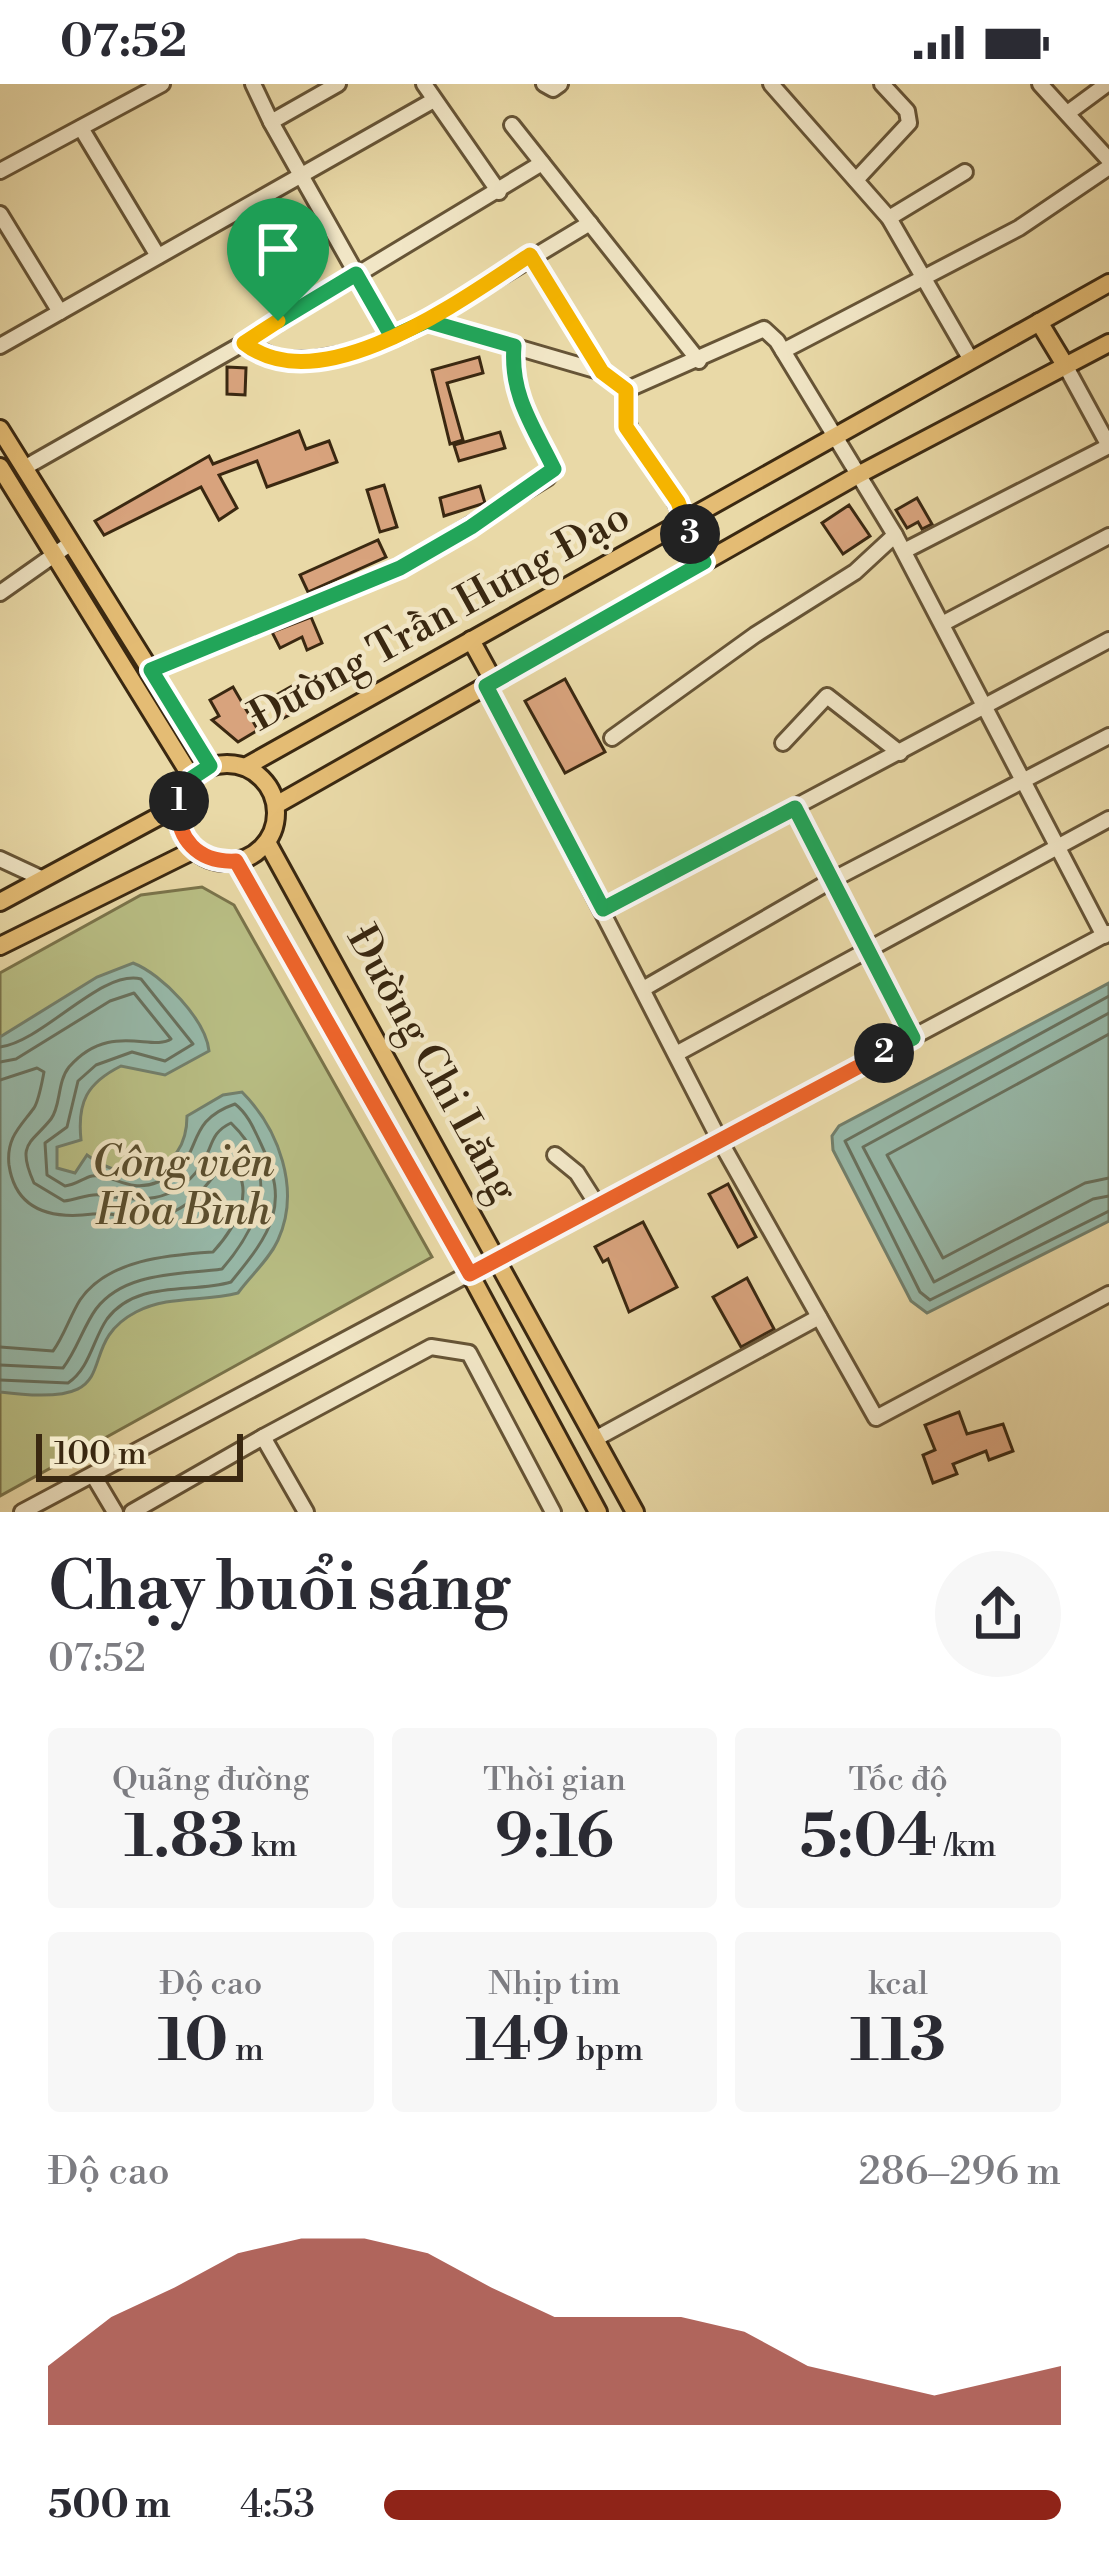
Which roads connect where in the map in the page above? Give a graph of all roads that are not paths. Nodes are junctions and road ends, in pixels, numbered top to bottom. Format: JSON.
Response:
{"nodes":[{"id":1,"x":161,"y":84,"type":"edge"},
{"id":2,"x":253,"y":84,"type":"edge"},
{"id":3,"x":338,"y":84,"type":"edge"},
{"id":4,"x":424,"y":84,"type":"edge"},
{"id":5,"x":544,"y":84,"type":"edge"},
{"id":6,"x":560,"y":84,"type":"edge"},
{"id":7,"x":771,"y":84,"type":"edge"},
{"id":8,"x":882,"y":84,"type":"edge"},
{"id":9,"x":1040,"y":84,"type":"edge"},
{"id":10,"x":1108,"y":84,"type":"edge"},
{"id":11,"x":434,"y":100,"type":"junction"},
{"id":12,"x":1069,"y":112,"type":"junction"},
{"id":13,"x":271,"y":122,"type":"junction"},
{"id":14,"x":512,"y":125,"type":"dead end"},
{"id":15,"x":81,"y":128,"type":"junction"},
{"id":16,"x":542,"y":163,"type":"junction"},
{"id":17,"x":1109,"y":164,"type":"edge"},
{"id":18,"x":0,"y":171,"type":"edge"},
{"id":19,"x":965,"y":172,"type":"dead end"},
{"id":20,"x":301,"y":175,"type":"junction"},
{"id":21,"x":856,"y":180,"type":"junction"},
{"id":22,"x":499,"y":192,"type":"junction"},
{"id":23,"x":0,"y":214,"type":"edge"},
{"id":24,"x":889,"y":218,"type":"junction"},
{"id":25,"x":590,"y":223,"type":"junction"},
{"id":26,"x":530,"y":255,"type":"junction"},
{"id":27,"x":158,"y":256,"type":"junction"},
{"id":28,"x":356,"y":274,"type":"junction"},
{"id":29,"x":923,"y":276,"type":"junction"},
{"id":30,"x":1109,"y":284,"type":"edge"},
{"id":31,"x":60,"y":312,"type":"junction"},
{"id":32,"x":427,"y":321,"type":"junction"},
{"id":33,"x":1039,"y":322,"type":"junction"},
{"id":34,"x":392,"y":337,"type":"junction"},
{"id":35,"x":244,"y":343,"type":"junction"},
{"id":36,"x":1109,"y":343,"type":"edge"},
{"id":37,"x":0,"y":346,"type":"edge"},
{"id":38,"x":514,"y":346,"type":"junction"},
{"id":39,"x":783,"y":351,"type":"junction"},
{"id":40,"x":971,"y":360,"type":"junction"},
{"id":41,"x":699,"y":361,"type":"junction"},
{"id":42,"x":1065,"y":365,"type":"junction"},
{"id":43,"x":602,"y":372,"type":"junction"},
{"id":44,"x":626,"y":390,"type":"junction"},
{"id":45,"x":0,"y":429,"type":"edge"},
{"id":46,"x":833,"y":437,"type":"junction"},
{"id":47,"x":1109,"y":446,"type":"edge"},
{"id":48,"x":0,"y":467,"type":"edge"},
{"id":49,"x":24,"y":468,"type":"junction"},
{"id":50,"x":856,"y":476,"type":"junction"},
{"id":51,"x":683,"y":521,"type":"junction"},
{"id":52,"x":896,"y":535,"type":"junction"},
{"id":53,"x":1109,"y":536,"type":"edge"},
{"id":54,"x":71,"y":543,"type":"junction"},
{"id":55,"x":904,"y":551,"type":"junction"},
{"id":56,"x":54,"y":555,"type":"junction"},
{"id":57,"x":704,"y":562,"type":"junction"},
{"id":58,"x":0,"y":593,"type":"edge"},
{"id":59,"x":942,"y":624,"type":"junction"},
{"id":60,"x":471,"y":640,"type":"junction"},
{"id":61,"x":1109,"y":640,"type":"edge"},
{"id":62,"x":151,"y":670,"type":"junction"},
{"id":63,"x":490,"y":684,"type":"junction"},
{"id":64,"x":985,"y":707,"type":"junction"},
{"id":65,"x":1109,"y":736,"type":"edge"},
{"id":66,"x":612,"y":738,"type":"dead end"},
{"id":67,"x":783,"y":743,"type":"dead end"},
{"id":68,"x":900,"y":753,"type":"junction"},
{"id":69,"x":210,"y":766,"type":"junction"},
{"id":70,"x":245,"y":767,"type":"junction"},
{"id":71,"x":192,"y":778,"type":"junction"},
{"id":72,"x":1023,"y":781,"type":"junction"},
{"id":73,"x":276,"y":805,"type":"junction"},
{"id":74,"x":178,"y":806,"type":"junction"},
{"id":75,"x":795,"y":808,"type":"junction"},
{"id":76,"x":1109,"y":819,"type":"edge"},
{"id":77,"x":267,"y":842,"type":"junction"},
{"id":78,"x":1057,"y":846,"type":"junction"},
{"id":79,"x":194,"y":850,"type":"junction"},
{"id":80,"x":0,"y":859,"type":"edge"},
{"id":81,"x":236,"y":861,"type":"junction"},
{"id":82,"x":43,"y":879,"type":"junction"},
{"id":83,"x":832,"y":880,"type":"junction"},
{"id":84,"x":0,"y":902,"type":"edge"},
{"id":85,"x":603,"y":909,"type":"junction"},
{"id":86,"x":1106,"y":934,"type":"edge"},
{"id":87,"x":0,"y":946,"type":"edge"},
{"id":88,"x":867,"y":949,"type":"junction"},
{"id":89,"x":643,"y":989,"type":"junction"},
{"id":90,"x":913,"y":1038,"type":"junction"},
{"id":91,"x":676,"y":1054,"type":"junction"},
{"id":92,"x":720,"y":1141,"type":"junction"},
{"id":93,"x":555,"y":1155,"type":"dead end"},
{"id":94,"x":598,"y":1206,"type":"junction"},
{"id":95,"x":499,"y":1258,"type":"junction"},
{"id":96,"x":470,"y":1274,"type":"junction"},
{"id":97,"x":1109,"y":1294,"type":"edge"},
{"id":98,"x":819,"y":1317,"type":"junction"},
{"id":99,"x":262,"y":1438,"type":"junction"},
{"id":100,"x":595,"y":1439,"type":"junction"},
{"id":101,"x":93,"y":1475,"type":"junction"},
{"id":102,"x":22,"y":1512,"type":"edge"},
{"id":103,"x":115,"y":1512,"type":"edge"},
{"id":104,"x":132,"y":1512,"type":"edge"},
{"id":105,"x":306,"y":1512,"type":"edge"},
{"id":106,"x":553,"y":1512,"type":"edge"},
{"id":107,"x":598,"y":1512,"type":"edge"},
{"id":108,"x":635,"y":1512,"type":"edge"}],
"edges":[{"from":1,"to":15,"type":"street"},
{"from":2,"to":13,"type":"street"},
{"from":3,"to":13,"type":"street"},
{"from":4,"to":11,"type":"street"},
{"from":5,"to":6,"type":"street"},
{"from":7,"to":21,"type":"street"},
{"from":8,"to":21,"type":"street"},
{"from":9,"to":12,"type":"street"},
{"from":10,"to":12,"type":"street"},
{"from":11,"to":20,"type":"street"},
{"from":11,"to":22,"type":"street"},
{"from":12,"to":17,"type":"street"},
{"from":13,"to":20,"type":"street"},
{"from":14,"to":16,"type":"street"},
{"from":15,"to":18,"type":"street"},
{"from":15,"to":27,"type":"street"},
{"from":16,"to":22,"type":"street"},
{"from":16,"to":25,"type":"street"},
{"from":17,"to":29,"type":"street"},
{"from":19,"to":24,"type":"street"},
{"from":20,"to":27,"type":"street"},
{"from":20,"to":28,"type":"street"},
{"from":21,"to":24,"type":"street"},
{"from":22,"to":28,"type":"street"},
{"from":23,"to":31,"type":"street"},
{"from":24,"to":29,"type":"street"},
{"from":25,"to":26,"type":"street"},
{"from":25,"to":41,"type":"street"},
{"from":26,"to":32,"type":"street"},
{"from":26,"to":43,"type":"street"},
{"from":27,"to":31,"type":"street"},
{"from":28,"to":34,"type":"street"},
{"from":28,"to":35,"type":"street"},
{"from":29,"to":39,"type":"street"},
{"from":29,"to":40,"type":"street"},
{"from":30,"to":33,"type":"main road","name":"Đường Trần Hưng Đạo"},
{"from":31,"to":37,"type":"street"},
{"from":32,"to":34,"type":"street"},
{"from":32,"to":38,"type":"street"},
{"from":33,"to":40,"type":"main road","name":"Đường Trần Hưng Đạo"},
{"from":33,"to":42,"type":"main road"},
{"from":34,"to":35,"type":"street"},
{"from":35,"to":49,"type":"street"},
{"from":36,"to":42,"type":"main road","name":"Đường Trần Hưng Đạo"},
{"from":38,"to":43,"type":"street"},
{"from":38,"to":62,"type":"street"},
{"from":39,"to":41,"type":"street"},
{"from":39,"to":46,"type":"street"},
{"from":40,"to":46,"type":"main road","name":"Đường Trần Hưng Đạo"},
{"from":41,"to":44,"type":"street"},
{"from":42,"to":47,"type":"street"},
{"from":42,"to":50,"type":"main road","name":"Đường Trần Hưng Đạo"},
{"from":43,"to":44,"type":"street"},
{"from":44,"to":51,"type":"street"},
{"from":45,"to":49,"type":"main road"},
{"from":46,"to":50,"type":"street"},
{"from":46,"to":51,"type":"main road","name":"Đường Trần Hưng Đạo"},
{"from":47,"to":55,"type":"street"},
{"from":48,"to":56,"type":"main road"},
{"from":49,"to":54,"type":"main road"},
{"from":50,"to":52,"type":"street"},
{"from":50,"to":57,"type":"main road","name":"Đường Trần Hưng Đạo"},
{"from":51,"to":57,"type":"main road"},
{"from":51,"to":60,"type":"main road","name":"Đường Trần Hưng Đạo"},
{"from":52,"to":55,"type":"street"},
{"from":52,"to":66,"type":"street"},
{"from":53,"to":59,"type":"street"},
{"from":54,"to":56,"type":"street"},
{"from":54,"to":62,"type":"main road"},
{"from":55,"to":59,"type":"street"},
{"from":56,"to":58,"type":"street"},
{"from":56,"to":71,"type":"main road"},
{"from":57,"to":63,"type":"main road","name":"Đường Trần Hưng Đạo"},
{"from":59,"to":64,"type":"street"},
{"from":60,"to":63,"type":"main road"},
{"from":60,"to":70,"type":"main road","name":"Đường Trần Hưng Đạo"},
{"from":61,"to":64,"type":"street"},
{"from":62,"to":69,"type":"main road"},
{"from":63,"to":73,"type":"main road","name":"Đường Trần Hưng Đạo"},
{"from":63,"to":85,"type":"street"},
{"from":64,"to":68,"type":"street"},
{"from":64,"to":72,"type":"street"},
{"from":65,"to":72,"type":"street"},
{"from":67,"to":68,"type":"street"},
{"from":68,"to":75,"type":"street"},
{"from":69,"to":70,"type":"main road"},
{"from":69,"to":71,"type":"main road"},
{"from":70,"to":73,"type":"main road"},
{"from":71,"to":74,"type":"main road"},
{"from":72,"to":78,"type":"street"},
{"from":72,"to":83,"type":"street"},
{"from":73,"to":77,"type":"main road"},
{"from":74,"to":79,"type":"main road"},
{"from":74,"to":82,"type":"main road"},
{"from":75,"to":83,"type":"street"},
{"from":75,"to":85,"type":"street"},
{"from":76,"to":78,"type":"street"},
{"from":77,"to":81,"type":"main road"},
{"from":77,"to":95,"type":"main road","name":"Đường Chi Lăng"},
{"from":78,"to":86,"type":"street"},
{"from":78,"to":88,"type":"street"},
{"from":79,"to":81,"type":"main road"},
{"from":79,"to":87,"type":"main road"},
{"from":80,"to":82,"type":"street"},
{"from":81,"to":96,"type":"main road","name":"Đường Chi Lăng"},
{"from":82,"to":84,"type":"main road"},
{"from":83,"to":88,"type":"street"},
{"from":83,"to":89,"type":"street"},
{"from":85,"to":89,"type":"street"},
{"from":86,"to":90,"type":"street"},
{"from":88,"to":90,"type":"street"},
{"from":88,"to":91,"type":"street"},
{"from":89,"to":91,"type":"street"},
{"from":90,"to":92,"type":"street"},
{"from":91,"to":92,"type":"street"},
{"from":92,"to":94,"type":"street"},
{"from":92,"to":98,"type":"street"},
{"from":93,"to":94,"type":"street"},
{"from":94,"to":95,"type":"street"},
{"from":95,"to":96,"type":"street"},
{"from":95,"to":100,"type":"main road","name":"Đường Chi Lăng"},
{"from":96,"to":101,"type":"street"},
{"from":96,"to":107,"type":"main road","name":"Đường Chi Lăng"},
{"from":97,"to":98,"type":"street"},
{"from":98,"to":100,"type":"street"},
{"from":99,"to":104,"type":"street"},
{"from":99,"to":105,"type":"street"},
{"from":99,"to":106,"type":"street"},
{"from":100,"to":108,"type":"main road","name":"Đường Chi Lăng"},
{"from":101,"to":102,"type":"street"},
{"from":101,"to":103,"type":"street"}]}
